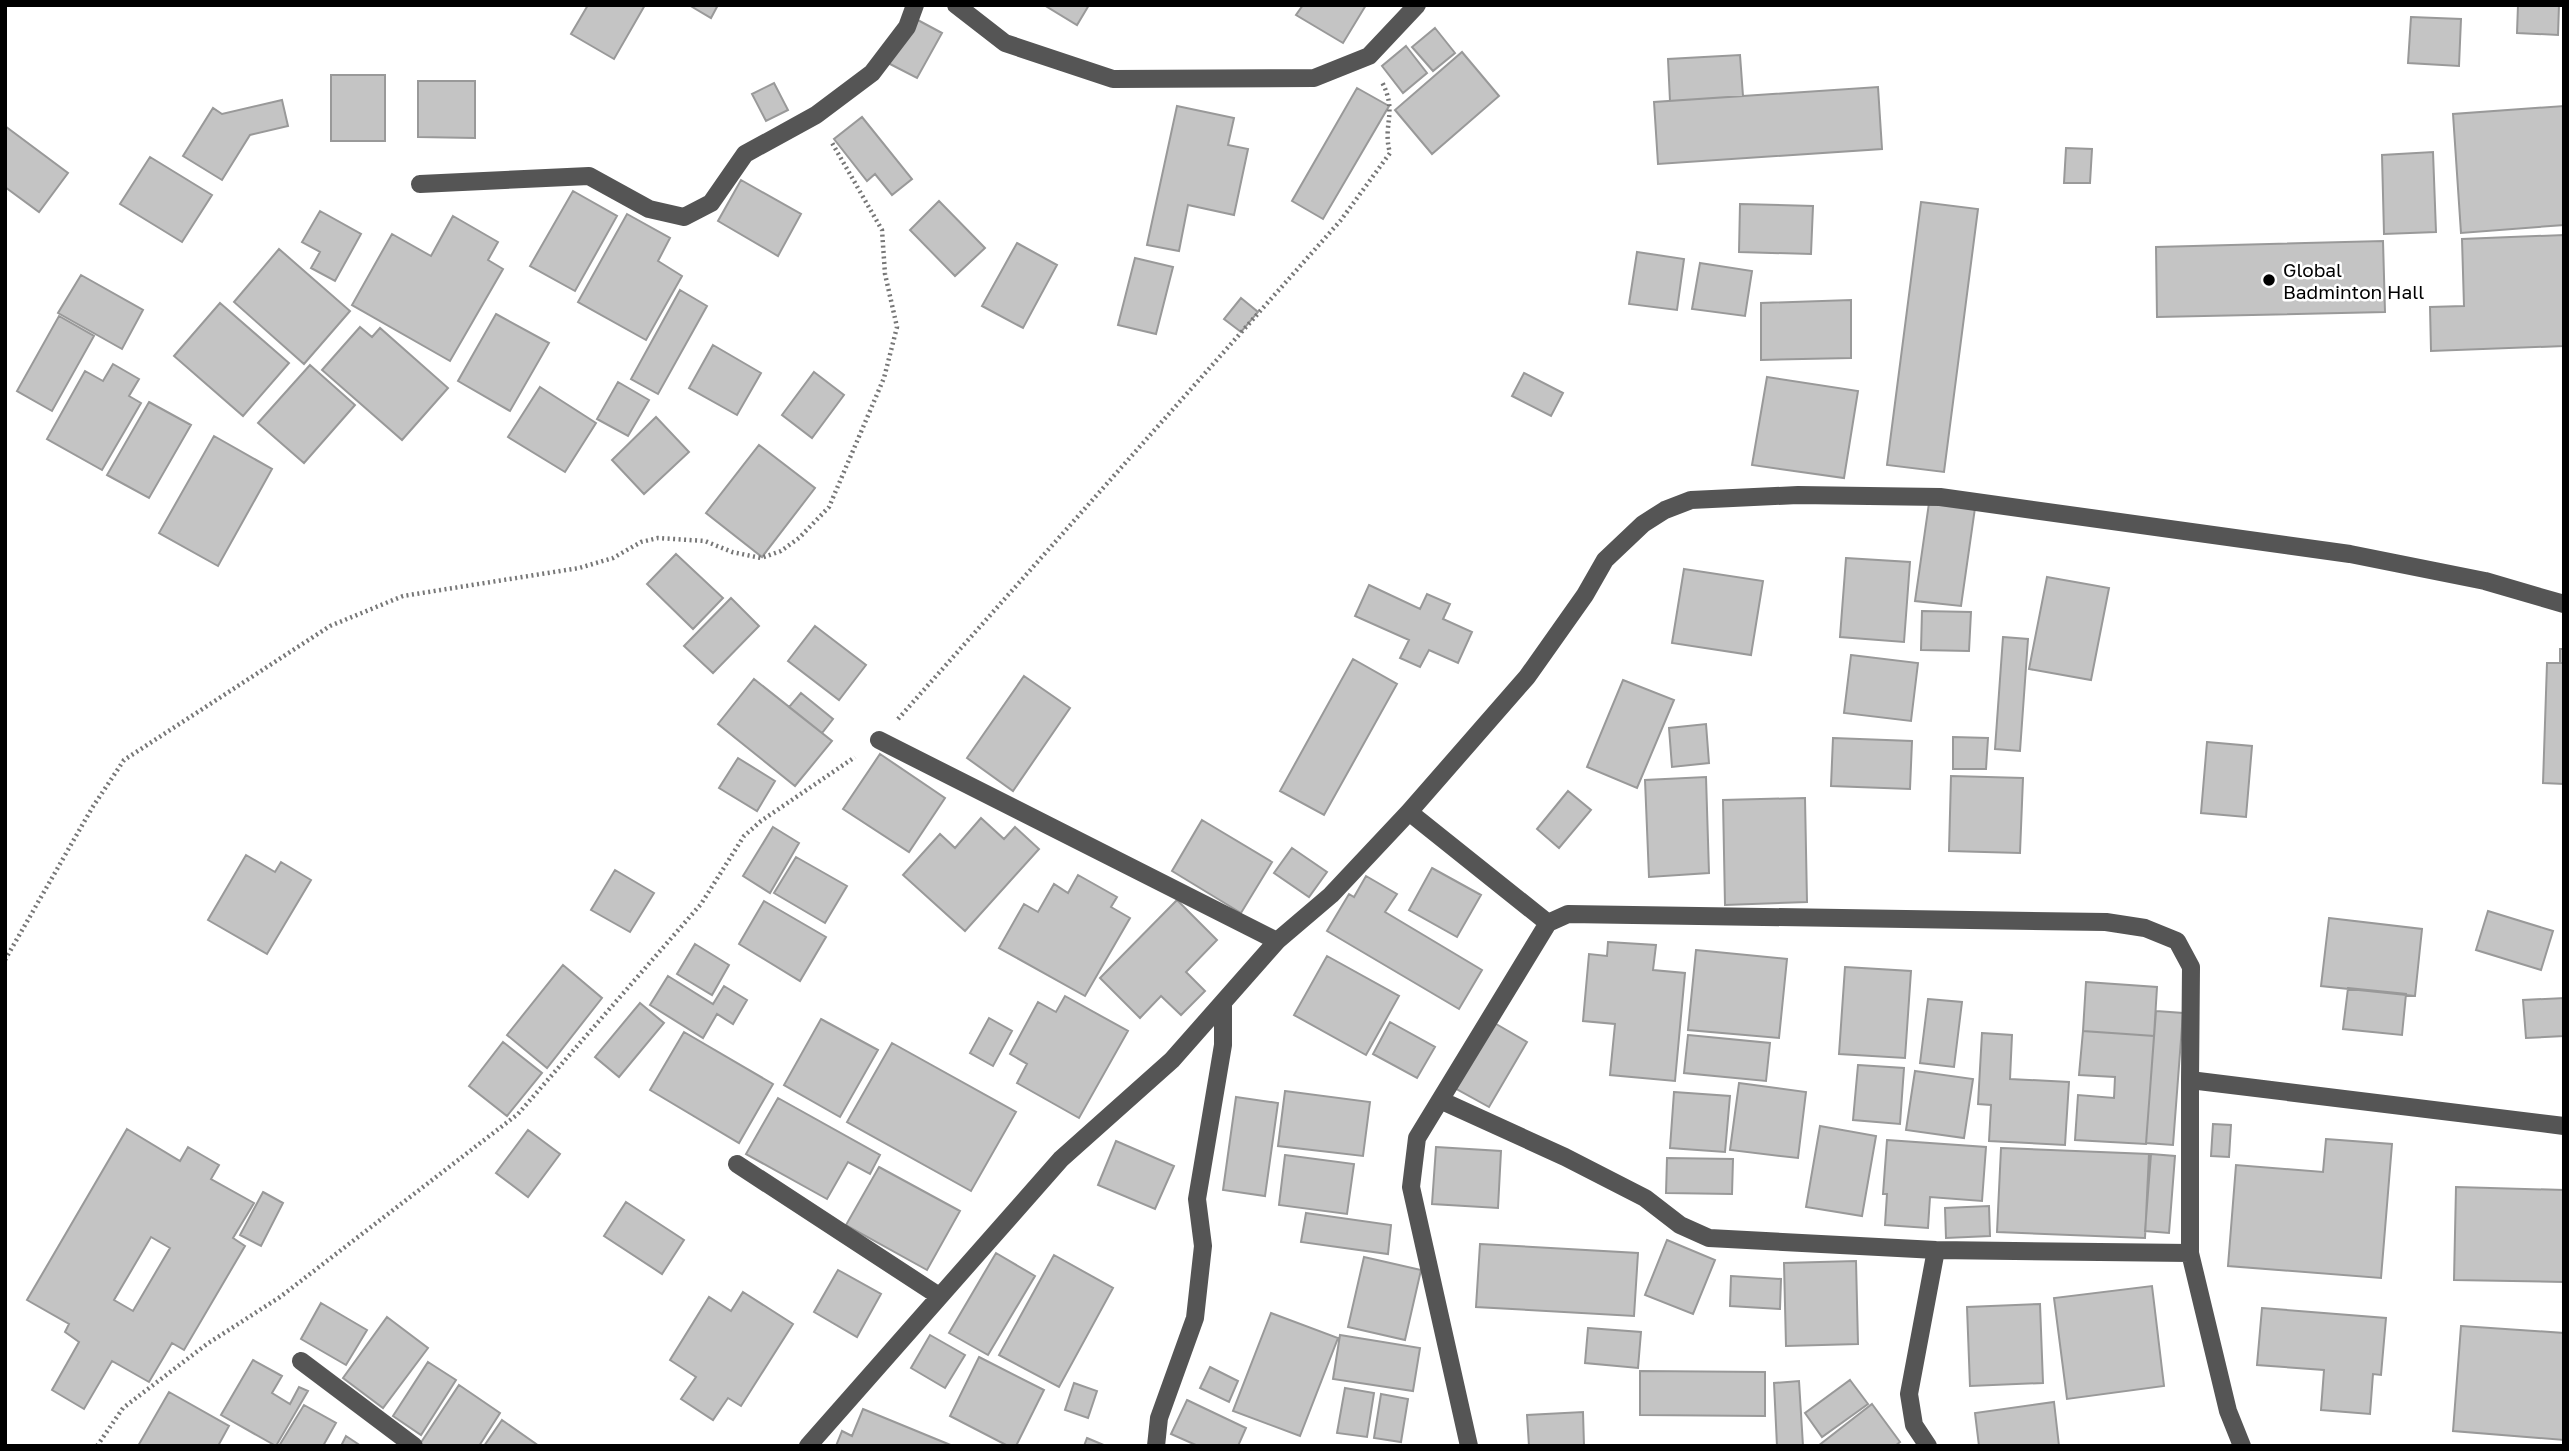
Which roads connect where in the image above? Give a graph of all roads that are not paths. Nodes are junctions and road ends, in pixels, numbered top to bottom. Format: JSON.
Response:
{"nodes":[{"id":1,"x":915,"y":5,"type":"edge"},
{"id":2,"x":956,"y":5,"type":"edge"},
{"id":3,"x":1417,"y":5,"type":"edge"},
{"id":4,"x":420,"y":184,"type":"dead end"},
{"id":5,"x":2564,"y":604,"type":"edge"},
{"id":6,"x":879,"y":740,"type":"road end"},
{"id":7,"x":1409,"y":812,"type":"junction"},
{"id":8,"x":1548,"y":923,"type":"junction"},
{"id":9,"x":1277,"y":940,"type":"junction"},
{"id":10,"x":1223,"y":1005,"type":"junction"},
{"id":11,"x":2190,"y":1080,"type":"junction"},
{"id":12,"x":1440,"y":1100,"type":"junction"},
{"id":13,"x":2564,"y":1126,"type":"edge"},
{"id":14,"x":737,"y":1164,"type":"dead end"},
{"id":15,"x":1937,"y":1250,"type":"junction"},
{"id":16,"x":2190,"y":1254,"type":"junction"},
{"id":17,"x":939,"y":1296,"type":"junction"},
{"id":18,"x":301,"y":1362,"type":"dead end"},
{"id":19,"x":414,"y":1446,"type":"edge"},
{"id":20,"x":808,"y":1446,"type":"edge"},
{"id":21,"x":1156,"y":1446,"type":"edge"},
{"id":22,"x":1469,"y":1446,"type":"edge"},
{"id":23,"x":1928,"y":1446,"type":"edge"},
{"id":24,"x":2242,"y":1446,"type":"edge"}],
"edges":[{"from":1,"to":4,"type":"street"},
{"from":2,"to":3,"type":"street"},
{"from":5,"to":7,"type":"street"},
{"from":6,"to":9,"type":"street"},
{"from":7,"to":8,"type":"street"},
{"from":7,"to":9,"type":"street"},
{"from":8,"to":11,"type":"street"},
{"from":8,"to":12,"type":"street"},
{"from":9,"to":10,"type":"street"},
{"from":10,"to":17,"type":"street"},
{"from":10,"to":21,"type":"street"},
{"from":11,"to":13,"type":"street"},
{"from":11,"to":16,"type":"street"},
{"from":12,"to":15,"type":"street"},
{"from":12,"to":22,"type":"street"},
{"from":14,"to":17,"type":"street"},
{"from":15,"to":16,"type":"street"},
{"from":15,"to":23,"type":"street"},
{"from":16,"to":24,"type":"street"},
{"from":17,"to":20,"type":"street"},
{"from":18,"to":19,"type":"street"}]}
